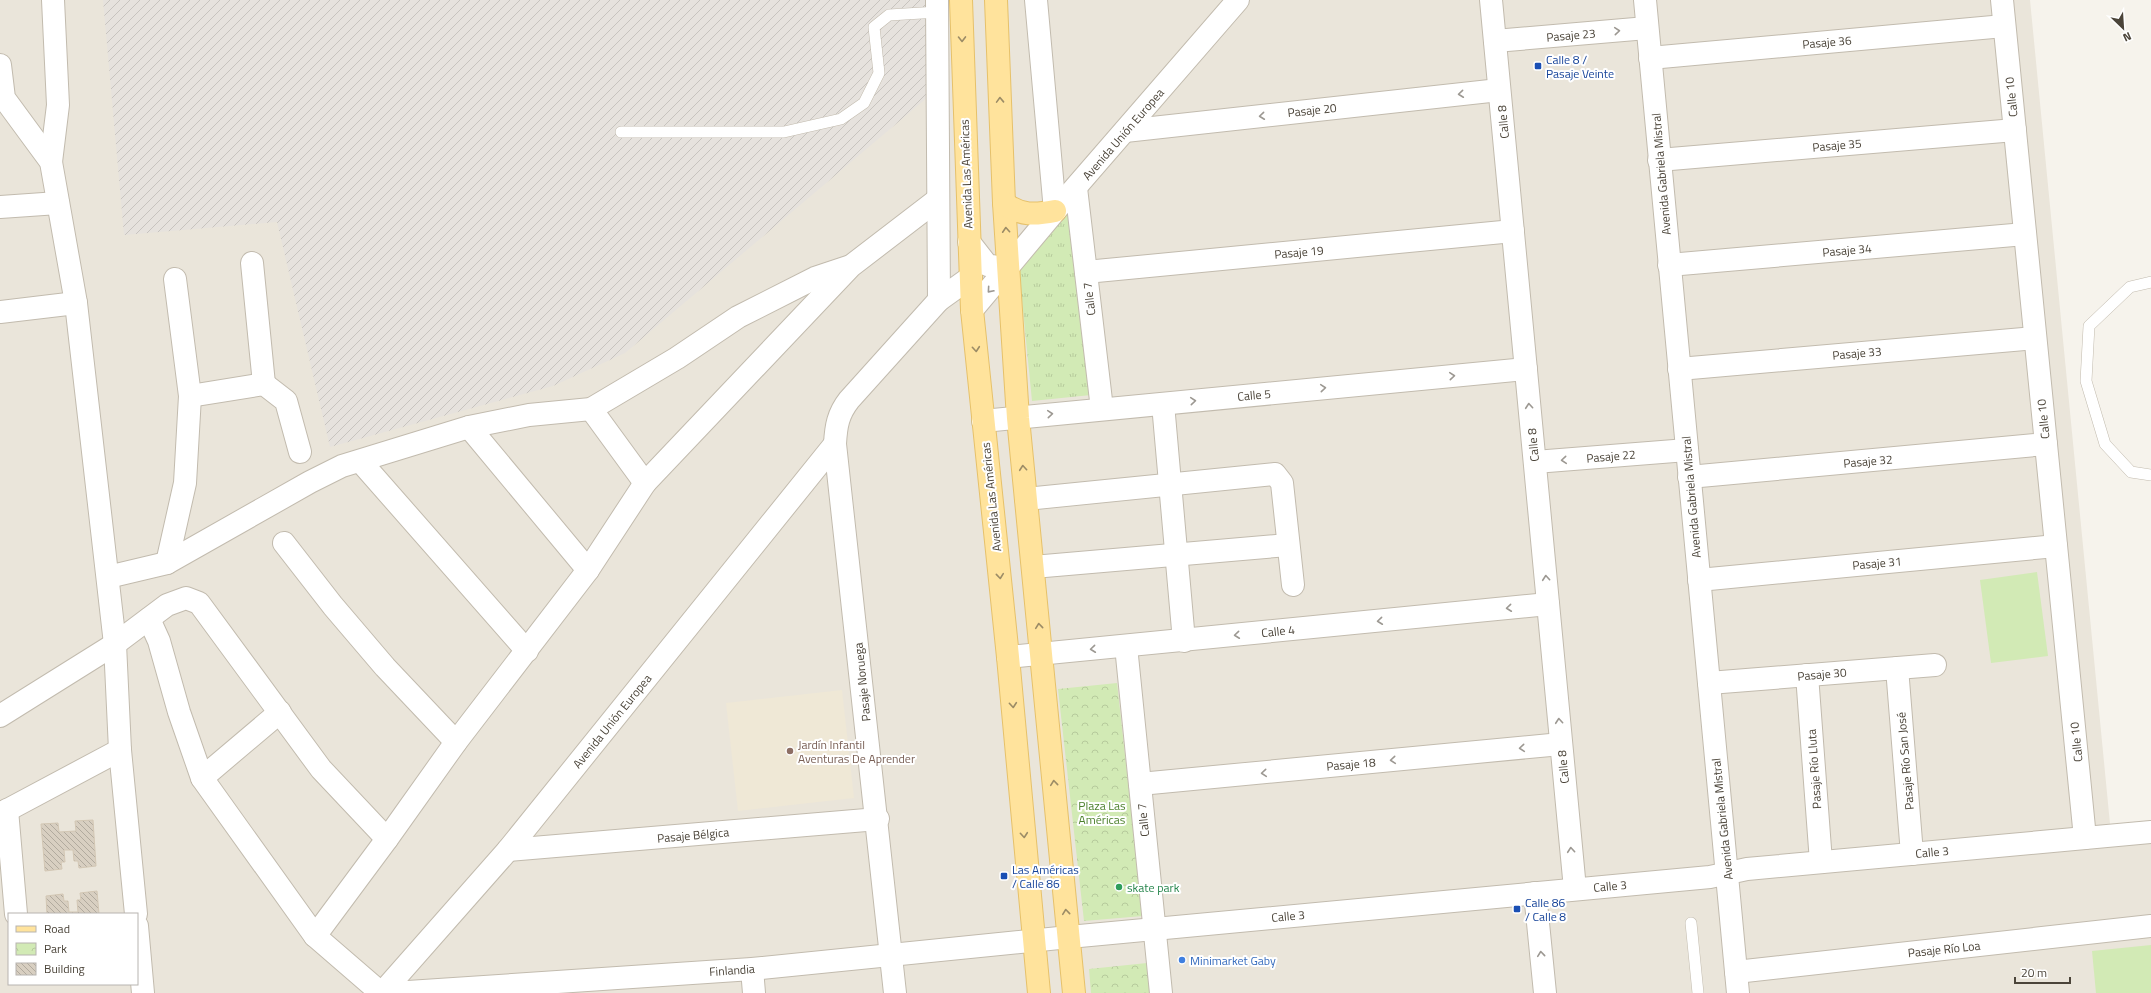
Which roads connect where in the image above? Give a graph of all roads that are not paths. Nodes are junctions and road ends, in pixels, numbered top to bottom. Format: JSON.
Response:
{"nodes":[{"id":1,"x":53,"y":0,"type":"edge"},
{"id":2,"x":961,"y":0,"type":"edge"},
{"id":3,"x":996,"y":0,"type":"edge"},
{"id":4,"x":1036,"y":0,"type":"edge"},
{"id":5,"x":1238,"y":0,"type":"edge"},
{"id":6,"x":1491,"y":0,"type":"edge"},
{"id":7,"x":1645,"y":0,"type":"edge"},
{"id":8,"x":2002,"y":0,"type":"edge"},
{"id":9,"x":937,"y":6,"type":"edge"},
{"id":10,"x":2004,"y":26,"type":"junction"},
{"id":11,"x":1647,"y":28,"type":"junction"},
{"id":12,"x":1495,"y":41,"type":"junction"},
{"id":13,"x":1650,"y":58,"type":"junction"},
{"id":14,"x":0,"y":65,"type":"edge"},
{"id":15,"x":1500,"y":90,"type":"junction"},
{"id":16,"x":2,"y":98,"type":"edge"},
{"id":17,"x":2015,"y":130,"type":"junction"},
{"id":18,"x":1125,"y":131,"type":"junction"},
{"id":19,"x":621,"y":132,"type":"dead end"},
{"id":20,"x":1659,"y":160,"type":"junction"},
{"id":21,"x":51,"y":162,"type":"junction"},
{"id":22,"x":1076,"y":188,"type":"junction"},
{"id":23,"x":937,"y":200,"type":"junction"},
{"id":24,"x":58,"y":202,"type":"junction"},
{"id":25,"x":1004,"y":203,"type":"junction"},
{"id":26,"x":0,"y":207,"type":"edge"},
{"id":27,"x":1055,"y":211,"type":"junction"},
{"id":28,"x":1513,"y":231,"type":"junction"},
{"id":29,"x":2025,"y":234,"type":"junction"},
{"id":30,"x":969,"y":242,"type":"junction"},
{"id":31,"x":252,"y":263,"type":"dead end"},
{"id":32,"x":1669,"y":265,"type":"junction"},
{"id":33,"x":851,"y":266,"type":"junction"},
{"id":34,"x":1008,"y":269,"type":"junction"},
{"id":35,"x":1086,"y":272,"type":"junction"},
{"id":36,"x":971,"y":277,"type":"junction"},
{"id":37,"x":175,"y":279,"type":"dead end"},
{"id":38,"x":2151,"y":282,"type":"edge"},
{"id":39,"x":939,"y":300,"type":"junction"},
{"id":40,"x":76,"y":303,"type":"junction"},
{"id":41,"x":972,"y":310,"type":"junction"},
{"id":42,"x":0,"y":312,"type":"edge"},
{"id":43,"x":2036,"y":338,"type":"junction"},
{"id":44,"x":1526,"y":369,"type":"junction"},
{"id":45,"x":1679,"y":369,"type":"junction"},
{"id":46,"x":264,"y":384,"type":"junction"},
{"id":47,"x":190,"y":396,"type":"junction"},
{"id":48,"x":1163,"y":404,"type":"junction"},
{"id":49,"x":591,"y":409,"type":"junction"},
{"id":50,"x":1102,"y":410,"type":"junction"},
{"id":51,"x":1018,"y":418,"type":"junction"},
{"id":52,"x":983,"y":421,"type":"junction"},
{"id":53,"x":469,"y":427,"type":"junction"},
{"id":54,"x":835,"y":444,"type":"junction"},
{"id":55,"x":2046,"y":444,"type":"junction"},
{"id":56,"x":1687,"y":450,"type":"junction"},
{"id":57,"x":300,"y":452,"type":"dead end"},
{"id":58,"x":361,"y":462,"type":"junction"},
{"id":59,"x":1535,"y":462,"type":"junction"},
{"id":60,"x":2151,"y":475,"type":"edge"},
{"id":61,"x":1689,"y":477,"type":"junction"},
{"id":62,"x":645,"y":483,"type":"junction"},
{"id":63,"x":1171,"y":486,"type":"junction"},
{"id":64,"x":1026,"y":499,"type":"junction"},
{"id":65,"x":284,"y":543,"type":"dead end"},
{"id":66,"x":1288,"y":545,"type":"junction"},
{"id":67,"x":2056,"y":546,"type":"junction"},
{"id":68,"x":1177,"y":555,"type":"junction"},
{"id":69,"x":167,"y":563,"type":"junction"},
{"id":70,"x":1033,"y":567,"type":"junction"},
{"id":71,"x":588,"y":570,"type":"junction"},
{"id":72,"x":108,"y":577,"type":"junction"},
{"id":73,"x":1699,"y":580,"type":"junction"},
{"id":74,"x":1293,"y":585,"type":"dead end"},
{"id":75,"x":1548,"y":604,"type":"junction"},
{"id":76,"x":149,"y":619,"type":"junction"},
{"id":77,"x":1184,"y":641,"type":"junction"},
{"id":78,"x":115,"y":644,"type":"junction"},
{"id":79,"x":1126,"y":646,"type":"junction"},
{"id":80,"x":526,"y":651,"type":"junction"},
{"id":81,"x":1041,"y":654,"type":"junction"},
{"id":82,"x":1008,"y":657,"type":"junction"},
{"id":83,"x":1935,"y":664,"type":"dead end"},
{"id":84,"x":1897,"y":668,"type":"junction"},
{"id":85,"x":1807,"y":675,"type":"junction"},
{"id":86,"x":1709,"y":684,"type":"junction"},
{"id":87,"x":280,"y":712,"type":"junction"},
{"id":88,"x":0,"y":716,"type":"edge"},
{"id":89,"x":456,"y":742,"type":"junction"},
{"id":90,"x":1561,"y":744,"type":"junction"},
{"id":91,"x":120,"y":750,"type":"junction"},
{"id":92,"x":202,"y":778,"type":"junction"},
{"id":93,"x":1140,"y":784,"type":"junction"},
{"id":94,"x":3,"y":812,"type":"edge"},
{"id":95,"x":878,"y":819,"type":"junction"},
{"id":96,"x":2151,"y":832,"type":"edge"},
{"id":97,"x":2085,"y":838,"type":"junction"},
{"id":98,"x":387,"y":839,"type":"junction"},
{"id":99,"x":508,"y":850,"type":"junction"},
{"id":100,"x":1912,"y":854,"type":"junction"},
{"id":101,"x":1821,"y":862,"type":"junction"},
{"id":102,"x":1726,"y":874,"type":"junction"},
{"id":103,"x":1575,"y":889,"type":"junction"},
{"id":104,"x":1535,"y":893,"type":"junction"},
{"id":105,"x":16,"y":913,"type":"edge"},
{"id":106,"x":136,"y":913,"type":"edge"},
{"id":107,"x":1691,"y":923,"type":"dead end"},
{"id":108,"x":2151,"y":926,"type":"edge"},
{"id":109,"x":1154,"y":929,"type":"junction"},
{"id":110,"x":315,"y":936,"type":"junction"},
{"id":111,"x":138,"y":937,"type":"edge"},
{"id":112,"x":1069,"y":937,"type":"junction"},
{"id":113,"x":1034,"y":940,"type":"junction"},
{"id":114,"x":892,"y":954,"type":"junction"},
{"id":115,"x":752,"y":969,"type":"junction"},
{"id":116,"x":1736,"y":972,"type":"junction"},
{"id":117,"x":143,"y":993,"type":"edge"},
{"id":118,"x":382,"y":993,"type":"edge"},
{"id":119,"x":393,"y":993,"type":"edge"},
{"id":120,"x":754,"y":993,"type":"edge"},
{"id":121,"x":895,"y":993,"type":"edge"},
{"id":122,"x":1039,"y":993,"type":"edge"},
{"id":123,"x":1074,"y":993,"type":"edge"},
{"id":124,"x":1161,"y":993,"type":"edge"},
{"id":125,"x":1545,"y":993,"type":"edge"},
{"id":126,"x":1698,"y":993,"type":"edge"},
{"id":127,"x":1738,"y":993,"type":"edge"}],
"edges":[{"from":1,"to":21,"type":"street"},
{"from":2,"to":30,"type":"main road","name":"Avenida Las Américas","one_way":true},
{"from":25,"to":3,"type":"main road","one_way":true},
{"from":4,"to":27,"type":"street"},
{"from":5,"to":18,"type":"street","name":"Avenida Unión Europea"},
{"from":6,"to":12,"type":"street","name":"Calle 8"},
{"from":7,"to":11,"type":"street","name":"Avenida Gabriela Mistral"},
{"from":8,"to":10,"type":"street","name":"Calle 10"},
{"from":9,"to":19,"type":"lane"},
{"from":9,"to":23,"type":"street"},
{"from":10,"to":13,"type":"street","name":"Pasaje 36"},
{"from":10,"to":17,"type":"street","name":"Calle 10"},
{"from":12,"to":11,"type":"street","name":"Pasaje 23","one_way":true},
{"from":11,"to":13,"type":"street","name":"Avenida Gabriela Mistral"},
{"from":12,"to":15,"type":"street","name":"Calle 8"},
{"from":13,"to":20,"type":"street","name":"Avenida Gabriela Mistral"},
{"from":14,"to":16,"type":"street"},
{"from":15,"to":18,"type":"street","name":"Pasaje 20","one_way":true},
{"from":15,"to":28,"type":"street","name":"Calle 8"},
{"from":16,"to":21,"type":"street"},
{"from":17,"to":20,"type":"street","name":"Pasaje 35"},
{"from":17,"to":29,"type":"street","name":"Calle 10"},
{"from":18,"to":22,"type":"street","name":"Avenida Unión Europea"},
{"from":20,"to":32,"type":"street","name":"Avenida Gabriela Mistral"},
{"from":21,"to":24,"type":"street"},
{"from":22,"to":27,"type":"street","name":"Avenida Unión Europea"},
{"from":22,"to":35,"type":"street","name":"Calle 7"},
{"from":23,"to":33,"type":"street"},
{"from":23,"to":39,"type":"street"},
{"from":24,"to":26,"type":"street"},
{"from":24,"to":40,"type":"street"},
{"from":25,"to":27,"type":"main road"},
{"from":34,"to":25,"type":"main road","one_way":true},
{"from":27,"to":34,"type":"street","name":"Avenida Unión Europea"},
{"from":28,"to":35,"type":"street","name":"Pasaje 19"},
{"from":28,"to":44,"type":"street","name":"Calle 8"},
{"from":29,"to":32,"type":"street","name":"Pasaje 34"},
{"from":29,"to":43,"type":"street","name":"Calle 10"},
{"from":30,"to":34,"type":"street"},
{"from":30,"to":36,"type":"main road","name":"Avenida Las Américas"},
{"from":31,"to":46,"type":"street"},
{"from":32,"to":45,"type":"street","name":"Avenida Gabriela Mistral"},
{"from":33,"to":49,"type":"street"},
{"from":33,"to":62,"type":"street"},
{"from":34,"to":41,"type":"street","name":"Avenida Unión Europea","one_way":true},
{"from":34,"to":51,"type":"main road"},
{"from":35,"to":50,"type":"street","name":"Calle 7"},
{"from":36,"to":39,"type":"street","name":"Pasaje Noruega"},
{"from":36,"to":41,"type":"main road","name":"Avenida Las Américas"},
{"from":37,"to":47,"type":"street"},
{"from":38,"to":60,"type":"lane"},
{"from":39,"to":54,"type":"street","name":"Pasaje Noruega"},
{"from":40,"to":42,"type":"street"},
{"from":40,"to":72,"type":"street"},
{"from":41,"to":52,"type":"main road","name":"Avenida Las Américas","one_way":true},
{"from":43,"to":45,"type":"street","name":"Pasaje 33"},
{"from":43,"to":55,"type":"street","name":"Calle 10"},
{"from":48,"to":44,"type":"street","name":"Calle 5","one_way":true},
{"from":59,"to":44,"type":"street","name":"Calle 8","one_way":true},
{"from":45,"to":56,"type":"street","name":"Avenida Gabriela Mistral"},
{"from":46,"to":47,"type":"street"},
{"from":46,"to":57,"type":"street"},
{"from":47,"to":69,"type":"street"},
{"from":48,"to":50,"type":"street","name":"Calle 5"},
{"from":48,"to":63,"type":"street"},
{"from":49,"to":53,"type":"street"},
{"from":49,"to":62,"type":"street"},
{"from":51,"to":50,"type":"street","name":"Calle 5","one_way":true},
{"from":51,"to":52,"type":"street","name":"Calle 5"},
{"from":64,"to":51,"type":"main road","one_way":true},
{"from":52,"to":82,"type":"main road","name":"Avenida Las Américas","one_way":true},
{"from":53,"to":58,"type":"street"},
{"from":53,"to":71,"type":"street"},
{"from":54,"to":95,"type":"street","name":"Pasaje Noruega"},
{"from":54,"to":99,"type":"street","name":"Avenida Unión Europea"},
{"from":55,"to":61,"type":"street","name":"Pasaje 32"},
{"from":55,"to":67,"type":"street","name":"Calle 10"},
{"from":56,"to":59,"type":"street","name":"Pasaje 22","one_way":true},
{"from":56,"to":61,"type":"street","name":"Avenida Gabriela Mistral"},
{"from":58,"to":69,"type":"street"},
{"from":58,"to":80,"type":"street"},
{"from":75,"to":59,"type":"street","name":"Calle 8","one_way":true},
{"from":61,"to":73,"type":"street","name":"Avenida Gabriela Mistral"},
{"from":62,"to":71,"type":"street"},
{"from":63,"to":64,"type":"street"},
{"from":63,"to":66,"type":"street"},
{"from":63,"to":68,"type":"street"},
{"from":64,"to":70,"type":"main road"},
{"from":65,"to":89,"type":"street"},
{"from":66,"to":68,"type":"street"},
{"from":66,"to":74,"type":"street"},
{"from":67,"to":73,"type":"street","name":"Pasaje 31"},
{"from":67,"to":97,"type":"street","name":"Calle 10"},
{"from":68,"to":70,"type":"street"},
{"from":68,"to":77,"type":"street"},
{"from":69,"to":72,"type":"street"},
{"from":81,"to":70,"type":"main road","one_way":true},
{"from":71,"to":80,"type":"street"},
{"from":72,"to":78,"type":"street"},
{"from":73,"to":86,"type":"street","name":"Avenida Gabriela Mistral"},
{"from":75,"to":77,"type":"street","name":"Calle 4","one_way":true},
{"from":90,"to":75,"type":"street","name":"Calle 8","one_way":true},
{"from":76,"to":78,"type":"street"},
{"from":76,"to":87,"type":"street"},
{"from":76,"to":92,"type":"street"},
{"from":77,"to":79,"type":"street","name":"Calle 4"},
{"from":78,"to":88,"type":"street"},
{"from":78,"to":91,"type":"street"},
{"from":79,"to":81,"type":"street","name":"Calle 4","one_way":true},
{"from":79,"to":93,"type":"street","name":"Calle 7"},
{"from":80,"to":89,"type":"street"},
{"from":81,"to":82,"type":"street","name":"Calle 4"},
{"from":112,"to":81,"type":"main road","one_way":true},
{"from":82,"to":113,"type":"main road","name":"Avenida Las Américas","one_way":true},
{"from":83,"to":84,"type":"street","name":"Pasaje 30"},
{"from":84,"to":85,"type":"street","name":"Pasaje 30"},
{"from":84,"to":100,"type":"street","name":"Pasaje Río San José"},
{"from":85,"to":86,"type":"street","name":"Pasaje 30"},
{"from":85,"to":101,"type":"street","name":"Pasaje Río Lluta"},
{"from":86,"to":102,"type":"street","name":"Avenida Gabriela Mistral"},
{"from":87,"to":92,"type":"street"},
{"from":87,"to":98,"type":"street"},
{"from":89,"to":98,"type":"street"},
{"from":90,"to":93,"type":"street","name":"Pasaje 18","one_way":true},
{"from":103,"to":90,"type":"street","name":"Calle 8","one_way":true},
{"from":91,"to":94,"type":"street"},
{"from":91,"to":106,"type":"street"},
{"from":92,"to":110,"type":"street"},
{"from":93,"to":109,"type":"street","name":"Calle 7"},
{"from":94,"to":105,"type":"street"},
{"from":95,"to":99,"type":"street","name":"Pasaje Bélgica"},
{"from":95,"to":114,"type":"street","name":"Pasaje Noruega"},
{"from":96,"to":97,"type":"street","name":"Calle 3"},
{"from":97,"to":100,"type":"street","name":"Calle 3"},
{"from":98,"to":110,"type":"street"},
{"from":99,"to":118,"type":"street","name":"Avenida Unión Europea"},
{"from":100,"to":101,"type":"street","name":"Calle 3"},
{"from":101,"to":102,"type":"street","name":"Calle 3"},
{"from":102,"to":103,"type":"street","name":"Calle 3"},
{"from":102,"to":116,"type":"street","name":"Avenida Gabriela Mistral"},
{"from":103,"to":104,"type":"street","name":"Calle 3"},
{"from":104,"to":109,"type":"street","name":"Calle 3"},
{"from":125,"to":104,"type":"street","one_way":true},
{"from":107,"to":126,"type":"lane"},
{"from":108,"to":116,"type":"street","name":"Pasaje Río Loa"},
{"from":109,"to":112,"type":"street","name":"Calle 3"},
{"from":109,"to":124,"type":"street","name":"Calle 7"},
{"from":110,"to":118,"type":"street"},
{"from":111,"to":117,"type":"street"},
{"from":112,"to":113,"type":"street","name":"Finlandia"},
{"from":112,"to":123,"type":"main road"},
{"from":113,"to":114,"type":"street","name":"Finlandia"},
{"from":113,"to":122,"type":"main road","name":"Avenida Las Américas"},
{"from":114,"to":115,"type":"street","name":"Finlandia"},
{"from":114,"to":121,"type":"street","name":"Pasaje Noruega"},
{"from":115,"to":119,"type":"street","name":"Finlandia"},
{"from":115,"to":120,"type":"street"},
{"from":116,"to":127,"type":"street","name":"Avenida Gabriela Mistral"}]}
